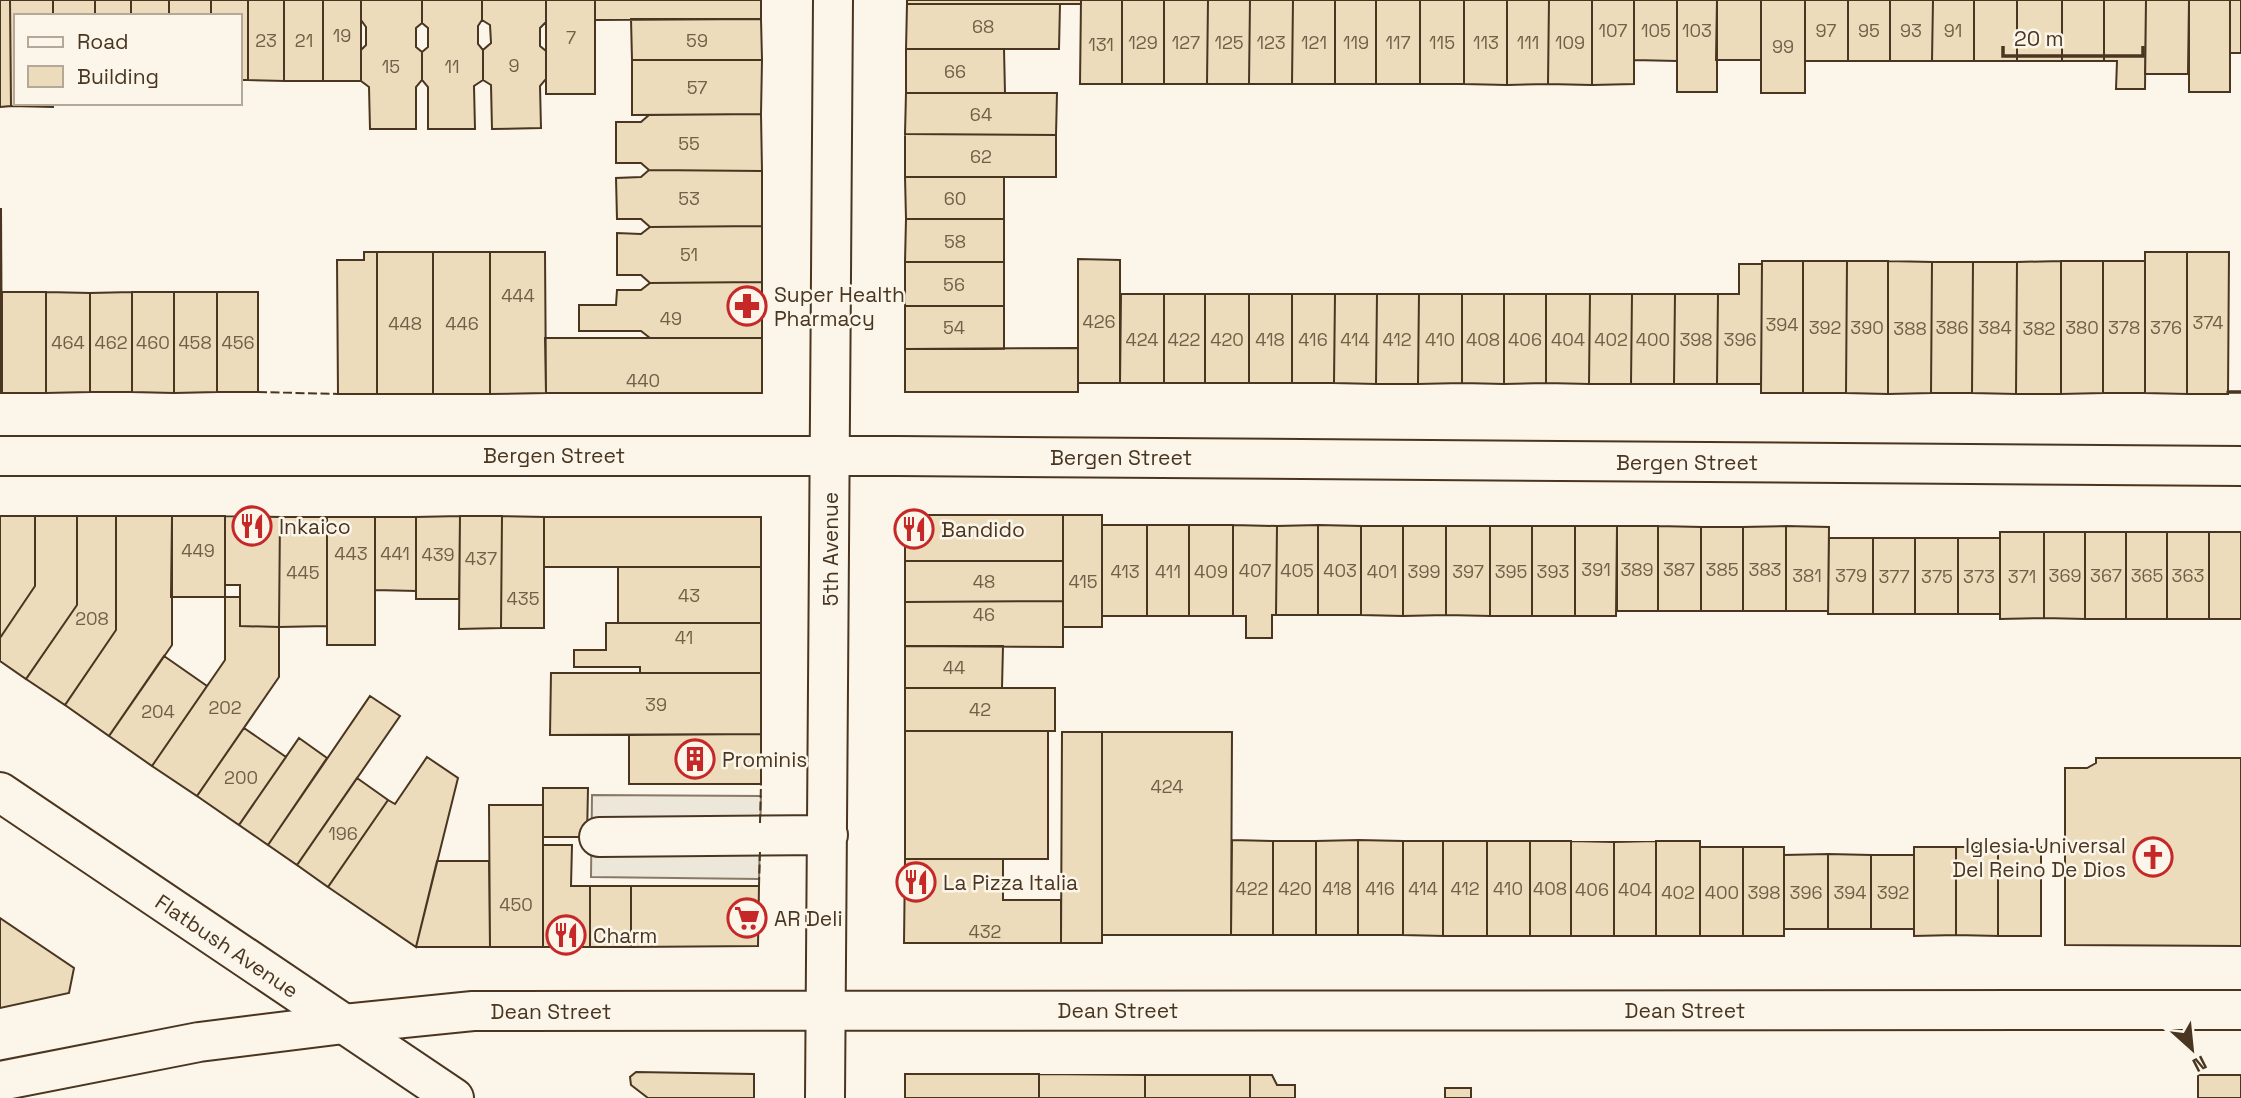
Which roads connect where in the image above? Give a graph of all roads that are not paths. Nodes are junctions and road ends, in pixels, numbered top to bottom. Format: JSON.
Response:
{"nodes":[{"id":1,"x":833,"y":0,"type":"edge"},
{"id":2,"x":830,"y":455,"type":"junction"},
{"id":3,"x":0,"y":456,"type":"edge"},
{"id":4,"x":2241,"y":466,"type":"edge"},
{"id":5,"x":0,"y":792,"type":"edge"},
{"id":6,"x":828,"y":835,"type":"junction"},
{"id":7,"x":599,"y":837,"type":"dead end"},
{"id":8,"x":827,"y":1010,"type":"junction"},
{"id":9,"x":2241,"y":1010,"type":"edge"},
{"id":10,"x":344,"y":1024,"type":"junction"},
{"id":11,"x":0,"y":1081,"type":"edge"},
{"id":12,"x":454,"y":1098,"type":"edge"},
{"id":13,"x":825,"y":1098,"type":"edge"}],
"edges":[{"from":1,"to":2,"type":"street","name":"5th Avenue"},
{"from":2,"to":3,"type":"street","name":"Bergen Street"},
{"from":2,"to":4,"type":"street","name":"Bergen Street"},
{"from":2,"to":6,"type":"street","name":"5th Avenue"},
{"from":5,"to":10,"type":"street","name":"Flatbush Avenue"},
{"from":6,"to":7,"type":"street"},
{"from":6,"to":8,"type":"street","name":"5th Avenue"},
{"from":8,"to":9,"type":"street","name":"Dean Street"},
{"from":8,"to":10,"type":"street","name":"Dean Street"},
{"from":8,"to":13,"type":"street","name":"5th Avenue"},
{"from":10,"to":11,"type":"street","name":"Dean Street"},
{"from":10,"to":12,"type":"street","name":"Flatbush Avenue"}]}
